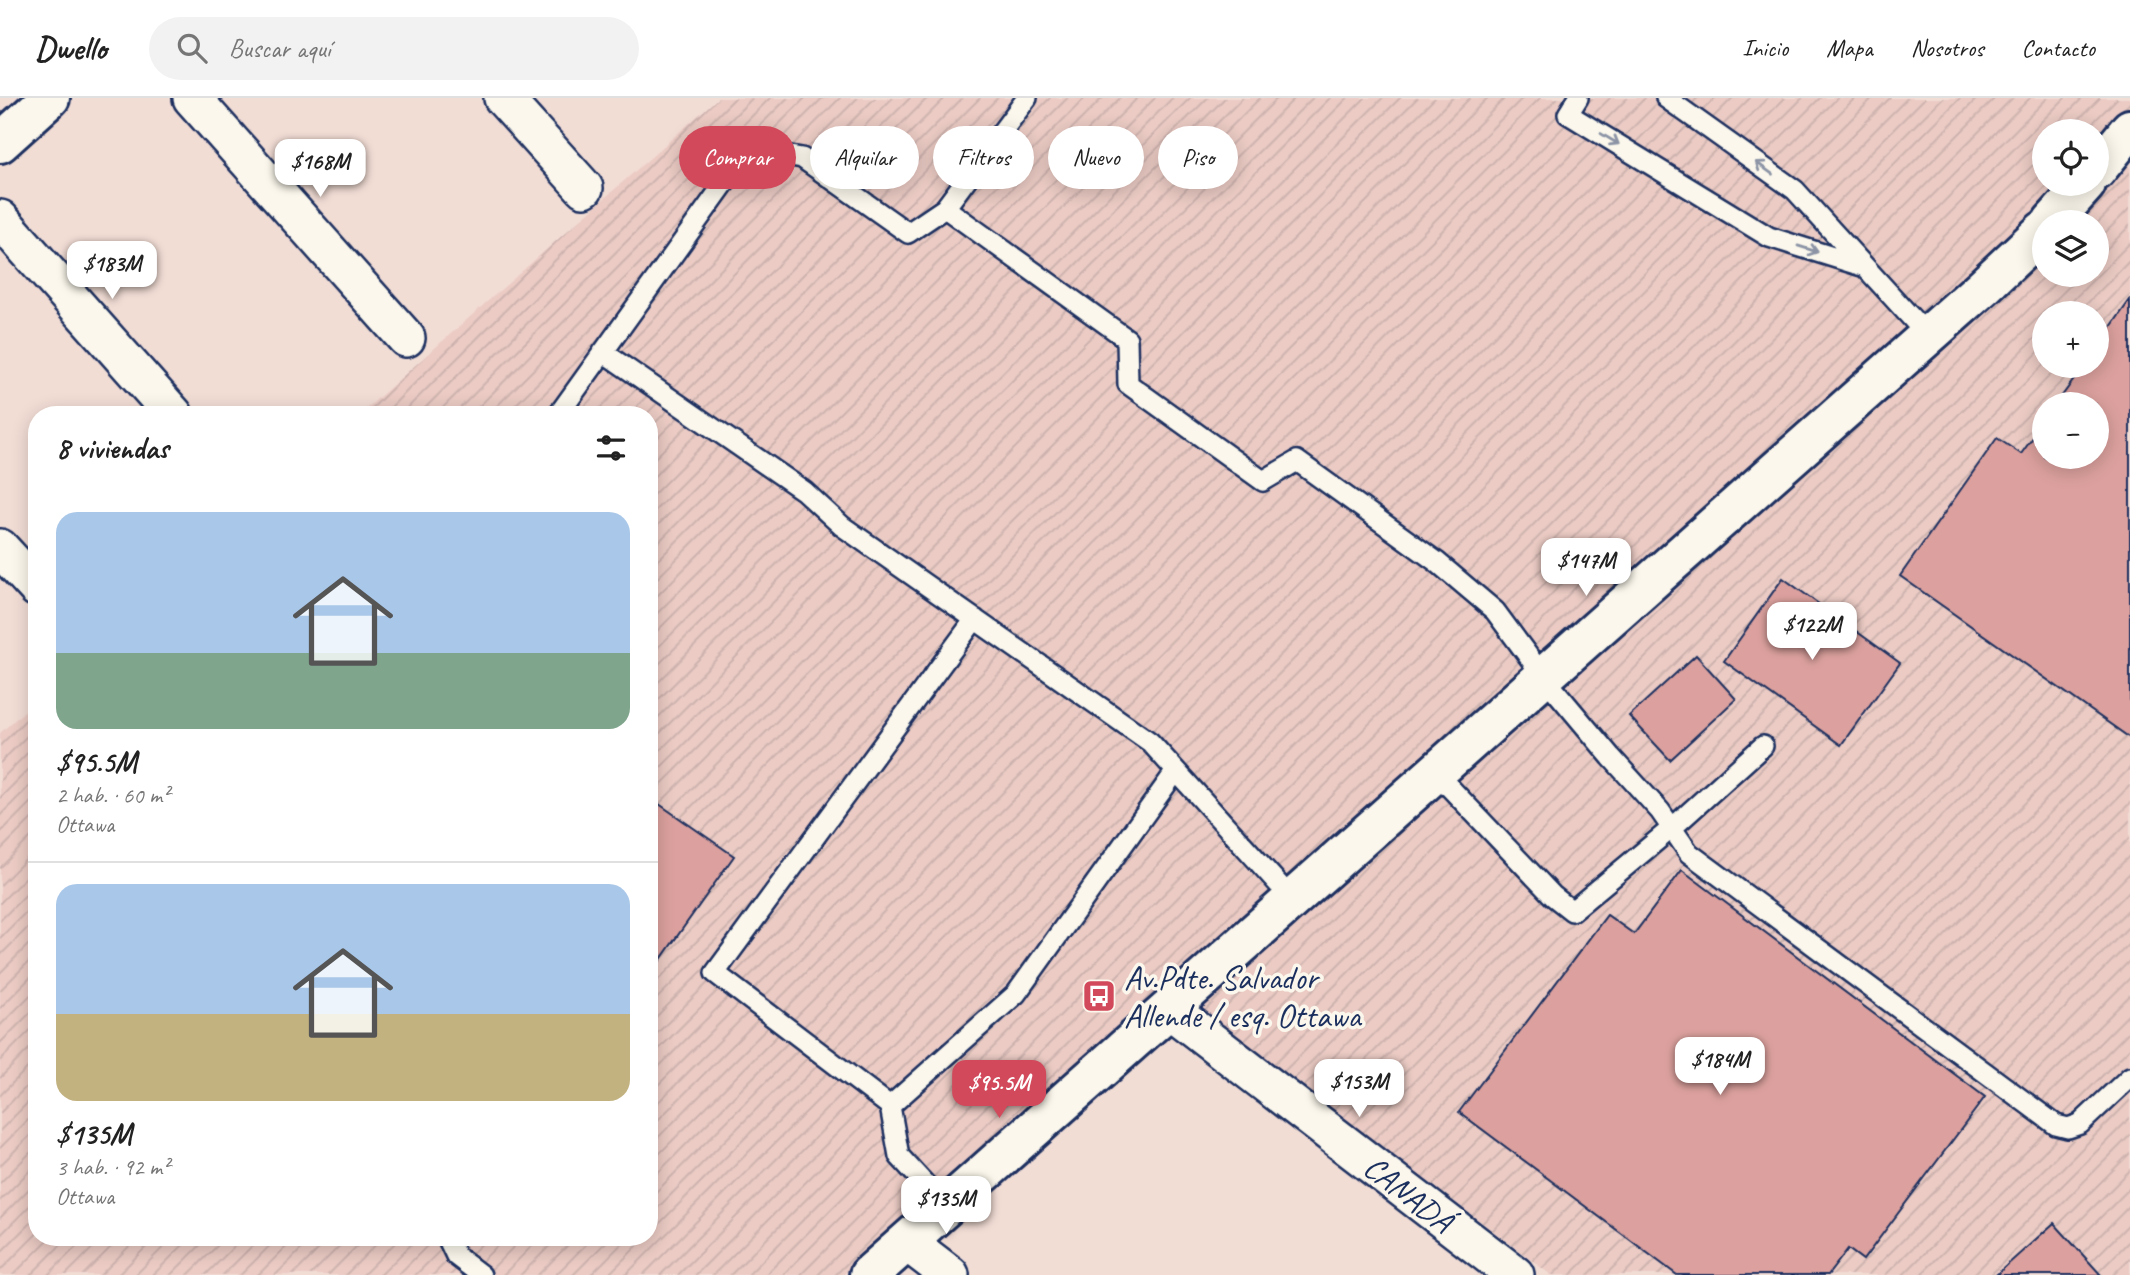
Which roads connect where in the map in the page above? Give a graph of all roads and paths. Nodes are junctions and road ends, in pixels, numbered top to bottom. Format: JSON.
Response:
{"nodes":[{"id":1,"x":50,"y":98,"type":"edge"},
{"id":2,"x":191,"y":98,"type":"edge"},
{"id":3,"x":503,"y":98,"type":"edge"},
{"id":4,"x":1027,"y":98,"type":"edge"},
{"id":5,"x":1578,"y":98,"type":"edge"},
{"id":6,"x":1666,"y":98,"type":"edge"},
{"id":7,"x":2130,"y":129,"type":"edge"},
{"id":8,"x":0,"y":143,"type":"edge"},
{"id":9,"x":2109,"y":156,"type":"edge"},
{"id":10,"x":584,"y":188,"type":"dead end"},
{"id":11,"x":2075,"y":196,"type":"edge"},
{"id":12,"x":945,"y":208,"type":"junction"},
{"id":13,"x":2063,"y":210,"type":"edge"},
{"id":14,"x":0,"y":219,"type":"edge"},
{"id":15,"x":2032,"y":241,"type":"edge"},
{"id":16,"x":1865,"y":267,"type":"junction"},
{"id":17,"x":1928,"y":336,"type":"junction"},
{"id":18,"x":406,"y":338,"type":"dead end"},
{"id":19,"x":603,"y":352,"type":"junction"},
{"id":20,"x":166,"y":406,"type":"edge"},
{"id":21,"x":564,"y":406,"type":"edge"},
{"id":22,"x":0,"y":548,"type":"edge"},
{"id":23,"x":28,"y":579,"type":"edge"},
{"id":24,"x":975,"y":619,"type":"junction"},
{"id":25,"x":1544,"y":676,"type":"junction"},
{"id":26,"x":1763,"y":746,"type":"dead end"},
{"id":27,"x":1176,"y":771,"type":"junction"},
{"id":28,"x":1435,"y":772,"type":"junction"},
{"id":29,"x":1672,"y":828,"type":"junction"},
{"id":30,"x":1292,"y":900,"type":"junction"},
{"id":31,"x":1169,"y":1009,"type":"junction"},
{"id":32,"x":2130,"y":1077,"type":"edge"},
{"id":33,"x":890,"y":1106,"type":"junction"},
{"id":34,"x":946,"y":1207,"type":"junction"},
{"id":35,"x":907,"y":1242,"type":"junction"},
{"id":36,"x":451,"y":1246,"type":"edge"},
{"id":37,"x":481,"y":1275,"type":"edge"},
{"id":38,"x":869,"y":1275,"type":"edge"},
{"id":39,"x":950,"y":1275,"type":"edge"},
{"id":40,"x":1515,"y":1275,"type":"edge"}],
"edges":[{"from":1,"to":8,"type":"main road"},
{"from":2,"to":18,"type":"street"},
{"from":3,"to":10,"type":"street"},
{"from":4,"to":12,"type":"lane"},
{"from":5,"to":16,"type":"lane","one_way":true},
{"from":16,"to":6,"type":"lane","one_way":true},
{"from":7,"to":9,"type":"main road"},
{"from":11,"to":13,"type":"main road"},
{"from":12,"to":19,"type":"lane"},
{"from":12,"to":25,"type":"lane"},
{"from":14,"to":20,"type":"street"},
{"from":15,"to":17,"type":"main road"},
{"from":16,"to":17,"type":"lane"},
{"from":17,"to":25,"type":"main road"},
{"from":19,"to":21,"type":"lane"},
{"from":19,"to":24,"type":"lane"},
{"from":22,"to":23,"type":"street"},
{"from":24,"to":27,"type":"lane"},
{"from":24,"to":33,"type":"lane"},
{"from":25,"to":28,"type":"main road"},
{"from":25,"to":29,"type":"lane"},
{"from":26,"to":29,"type":"lane"},
{"from":27,"to":30,"type":"lane"},
{"from":27,"to":33,"type":"lane"},
{"from":28,"to":29,"type":"lane"},
{"from":28,"to":30,"type":"main road"},
{"from":29,"to":32,"type":"lane"},
{"from":30,"to":31,"type":"main road"},
{"from":31,"to":34,"type":"main road"},
{"from":31,"to":40,"type":"street","name":"CANADÁ"},
{"from":33,"to":34,"type":"lane"},
{"from":34,"to":35,"type":"main road"},
{"from":35,"to":38,"type":"main road"},
{"from":35,"to":39,"type":"street"},
{"from":36,"to":37,"type":"lane"}]}
